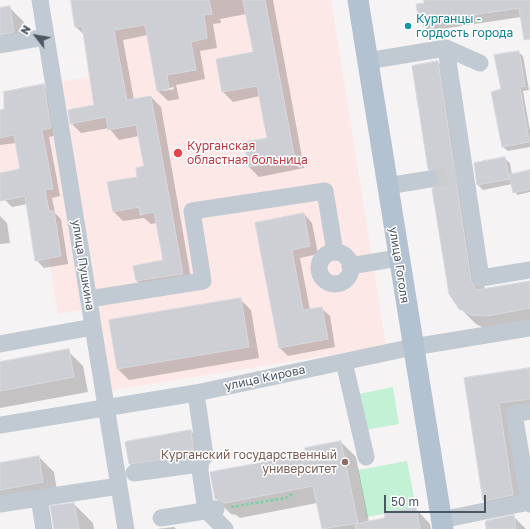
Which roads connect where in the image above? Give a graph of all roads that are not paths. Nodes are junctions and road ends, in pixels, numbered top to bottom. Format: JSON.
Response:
{"nodes":[{"id":1,"x":40,"y":0,"type":"edge"},
{"id":2,"x":358,"y":0,"type":"edge"},
{"id":3,"x":46,"y":37,"type":"junction"},
{"id":4,"x":0,"y":45,"type":"edge"},
{"id":5,"x":446,"y":48,"type":"junction"},
{"id":6,"x":367,"y":61,"type":"junction"},
{"id":7,"x":480,"y":63,"type":"dead end"},
{"id":8,"x":430,"y":179,"type":"tunnel mouth"},
{"id":9,"x":387,"y":186,"type":"junction"},
{"id":10,"x":335,"y":252,"type":"junction"},
{"id":11,"x":398,"y":258,"type":"junction"},
{"id":12,"x":350,"y":266,"type":"junction"},
{"id":13,"x":530,"y":270,"type":"edge"},
{"id":14,"x":90,"y":304,"type":"junction"},
{"id":15,"x":93,"y":328,"type":"junction"},
{"id":16,"x":530,"y":328,"type":"edge"},
{"id":17,"x":0,"y":344,"type":"edge"},
{"id":18,"x":413,"y":347,"type":"junction"},
{"id":19,"x":344,"y":362,"type":"junction"},
{"id":20,"x":196,"y":393,"type":"junction"},
{"id":21,"x":106,"y":408,"type":"junction"},
{"id":22,"x":530,"y":411,"type":"edge"},
{"id":23,"x":0,"y":425,"type":"edge"},
{"id":24,"x":366,"y":457,"type":"dead end"},
{"id":25,"x":200,"y":464,"type":"junction"},
{"id":26,"x":134,"y":474,"type":"dead end"},
{"id":27,"x":119,"y":486,"type":"junction"},
{"id":28,"x":38,"y":498,"type":"junction"},
{"id":29,"x":529,"y":503,"type":"edge"},
{"id":30,"x":0,"y":504,"type":"edge"},
{"id":31,"x":213,"y":509,"type":"junction"},
{"id":32,"x":161,"y":518,"type":"dead end"},
{"id":33,"x":442,"y":524,"type":"edge"},
{"id":34,"x":44,"y":529,"type":"edge"},
{"id":35,"x":126,"y":529,"type":"edge"},
{"id":36,"x":225,"y":529,"type":"edge"}],
"edges":[{"from":1,"to":3,"type":"street","name":"улица Пушкина"},
{"from":2,"to":6,"type":"main road","name":"улица Гоголя"},
{"from":3,"to":4,"type":"street"},
{"from":3,"to":14,"type":"street","name":"улица Пушкина"},
{"from":5,"to":6,"type":"street"},
{"from":5,"to":7,"type":"street"},
{"from":5,"to":13,"type":"street"},
{"from":6,"to":9,"type":"main road","name":"улица Гоголя"},
{"from":8,"to":9,"type":"street"},
{"from":9,"to":11,"type":"main road","name":"улица Гоголя"},
{"from":10,"to":12,"type":"street"},
{"from":10,"to":12,"type":"street"},
{"from":10,"to":14,"type":"street"},
{"from":11,"to":12,"type":"street"},
{"from":11,"to":18,"type":"main road","name":"улица Гоголя"},
{"from":14,"to":15,"type":"street","name":"улица Пушкина"},
{"from":15,"to":17,"type":"street"},
{"from":15,"to":21,"type":"street","name":"улица Пушкина"},
{"from":16,"to":18,"type":"street","name":"улица Кирова"},
{"from":18,"to":19,"type":"street","name":"улица Кирова"},
{"from":18,"to":33,"type":"main road","name":"улица Гоголя"},
{"from":19,"to":20,"type":"street","name":"улица Кирова"},
{"from":19,"to":24,"type":"street"},
{"from":20,"to":21,"type":"street","name":"улица Кирова"},
{"from":20,"to":25,"type":"street"},
{"from":21,"to":23,"type":"street","name":"улица Кирова"},
{"from":21,"to":27,"type":"street","name":"улица Пушкина"},
{"from":22,"to":29,"type":"street"},
{"from":25,"to":26,"type":"street"},
{"from":25,"to":31,"type":"street"},
{"from":27,"to":28,"type":"street"},
{"from":27,"to":35,"type":"street","name":"улица Пушкина"},
{"from":28,"to":30,"type":"street"},
{"from":28,"to":34,"type":"street"},
{"from":29,"to":33,"type":"street"},
{"from":31,"to":32,"type":"street"},
{"from":31,"to":36,"type":"street"}]}
